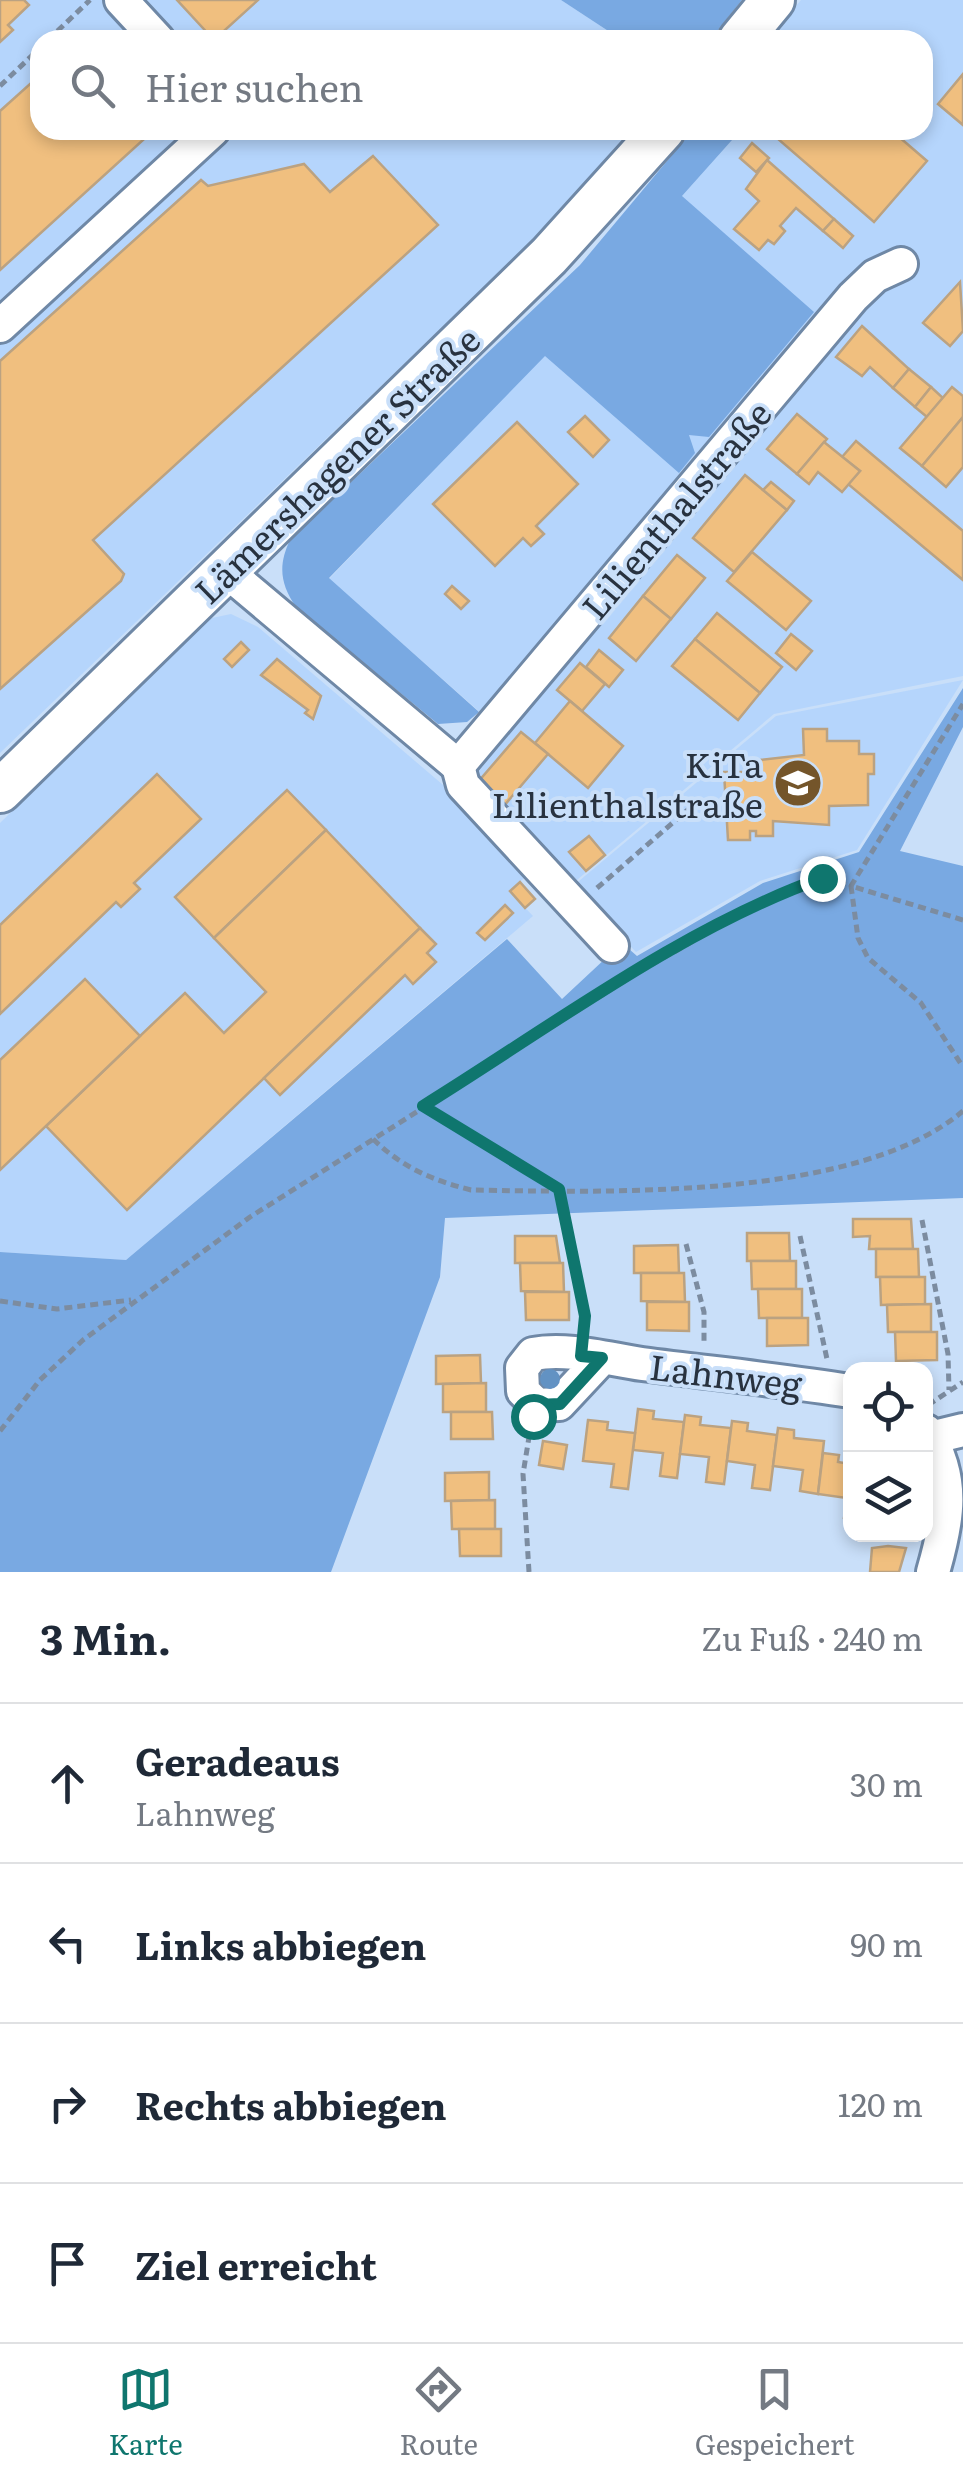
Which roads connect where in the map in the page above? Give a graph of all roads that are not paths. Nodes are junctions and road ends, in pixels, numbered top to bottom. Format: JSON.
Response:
{"nodes":[{"id":1,"x":121,"y":0,"type":"edge"},
{"id":2,"x":773,"y":0,"type":"edge"},
{"id":3,"x":149,"y":30,"type":"edge"},
{"id":4,"x":748,"y":30,"type":"edge"},
{"id":5,"x":202,"y":140,"type":"edge"},
{"id":6,"x":654,"y":140,"type":"edge"},
{"id":7,"x":901,"y":264,"type":"dead end"},
{"id":8,"x":0,"y":326,"type":"edge"},
{"id":9,"x":226,"y":571,"type":"junction"},
{"id":10,"x":458,"y":766,"type":"junction"},
{"id":11,"x":0,"y":791,"type":"edge"},
{"id":12,"x":612,"y":946,"type":"dead end"},
{"id":13,"x":591,"y":1357,"type":"junction"},
{"id":14,"x":837,"y":1389,"type":"edge"},
{"id":15,"x":933,"y":1426,"type":"edge"},
{"id":16,"x":963,"y":1430,"type":"edge"},
{"id":17,"x":933,"y":1438,"type":"edge"},
{"id":18,"x":955,"y":1485,"type":"edge"},
{"id":19,"x":933,"y":1572,"type":"edge"}],
"edges":[{"from":1,"to":3,"type":"street"},
{"from":2,"to":4,"type":"main road"},
{"from":5,"to":8,"type":"street"},
{"from":6,"to":9,"type":"main road","name":"Lämershagener Straße"},
{"from":7,"to":10,"type":"street","name":"Lilienthalstraße"},
{"from":9,"to":10,"type":"street"},
{"from":9,"to":11,"type":"main road","name":"Lämershagener Straße"},
{"from":10,"to":12,"type":"street"},
{"from":13,"to":13,"type":"street","name":"Lahnweg"},
{"from":13,"to":14,"type":"street","name":"Lahnweg"},
{"from":15,"to":16,"type":"street"},
{"from":17,"to":18,"type":"street"},
{"from":18,"to":19,"type":"street"}]}
